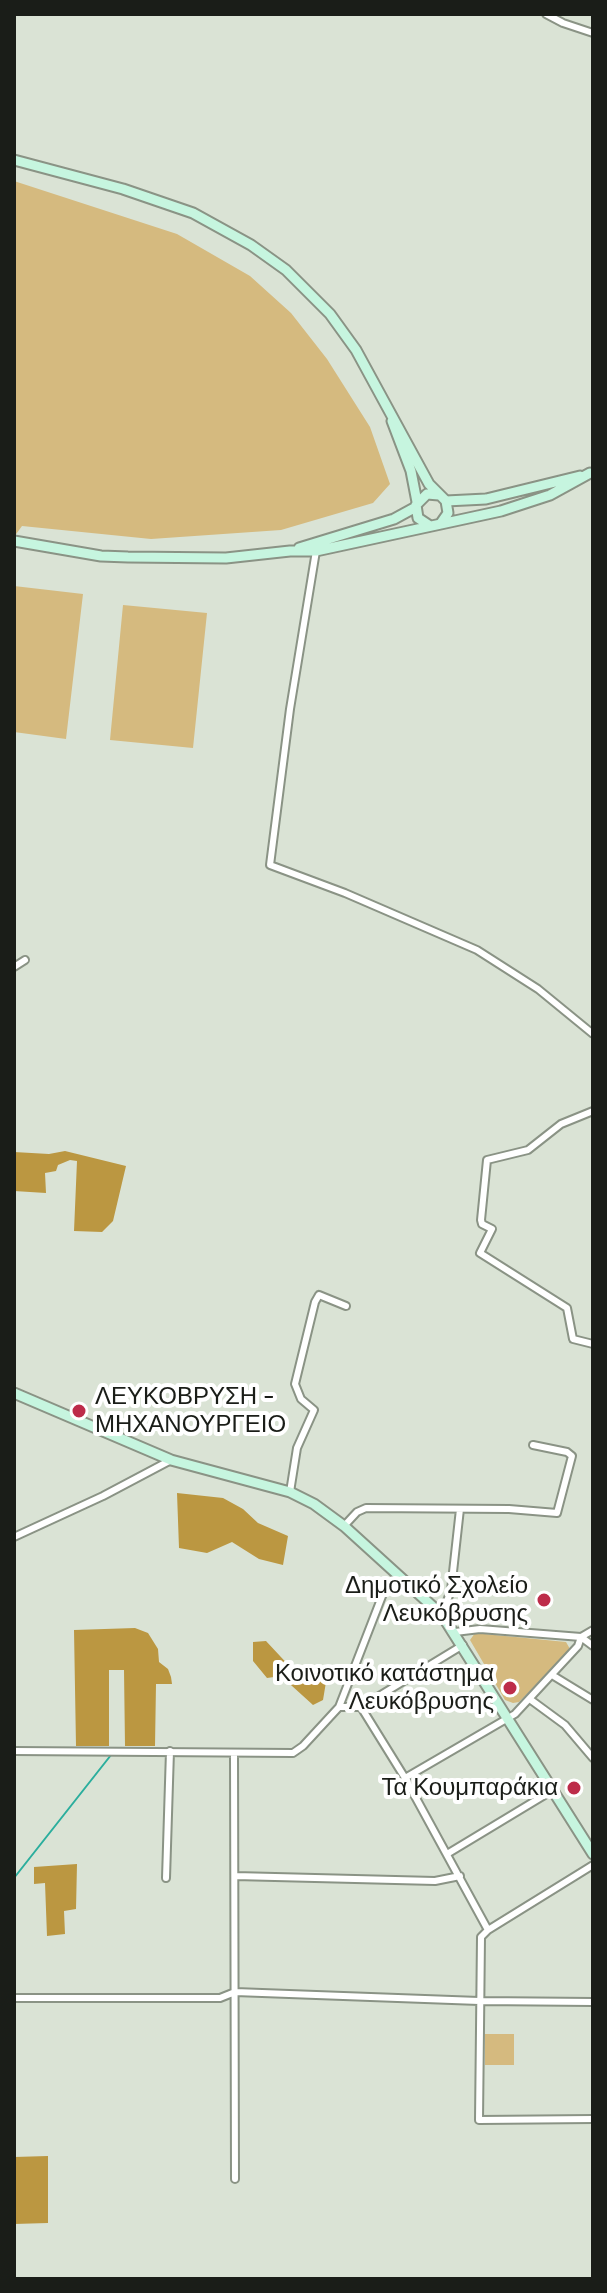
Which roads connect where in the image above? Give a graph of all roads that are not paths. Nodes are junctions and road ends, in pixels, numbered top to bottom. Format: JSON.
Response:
{"nodes":[{"id":1,"x":546,"y":14,"type":"edge"},
{"id":2,"x":593,"y":33,"type":"edge"},
{"id":3,"x":14,"y":160,"type":"edge"},
{"id":4,"x":388,"y":406,"type":"junction"},
{"id":5,"x":591,"y":473,"type":"edge"},
{"id":6,"x":442,"y":498,"type":"junction"},
{"id":7,"x":416,"y":505,"type":"junction"},
{"id":8,"x":441,"y":523,"type":"junction"},
{"id":9,"x":430,"y":526,"type":"junction"},
{"id":10,"x":14,"y":541,"type":"edge"},
{"id":11,"x":290,"y":551,"type":"junction"},
{"id":12,"x":316,"y":551,"type":"junction"},
{"id":13,"x":25,"y":960,"type":"dead end"},
{"id":14,"x":14,"y":967,"type":"edge"},
{"id":15,"x":593,"y":1034,"type":"edge"},
{"id":16,"x":593,"y":1111,"type":"edge"},
{"id":17,"x":346,"y":1306,"type":"dead end"},
{"id":18,"x":593,"y":1344,"type":"edge"},
{"id":19,"x":14,"y":1393,"type":"edge"},
{"id":20,"x":533,"y":1445,"type":"dead end"},
{"id":21,"x":171,"y":1460,"type":"junction"},
{"id":22,"x":290,"y":1492,"type":"junction"},
{"id":23,"x":460,"y":1509,"type":"junction"},
{"id":24,"x":344,"y":1526,"type":"junction"},
{"id":25,"x":14,"y":1537,"type":"edge"},
{"id":26,"x":386,"y":1586,"type":"dead end"},
{"id":27,"x":442,"y":1615,"type":"junction"},
{"id":28,"x":593,"y":1630,"type":"edge"},
{"id":29,"x":455,"y":1632,"type":"junction"},
{"id":30,"x":581,"y":1637,"type":"junction"},
{"id":31,"x":463,"y":1645,"type":"junction"},
{"id":32,"x":593,"y":1646,"type":"edge"},
{"id":33,"x":552,"y":1675,"type":"junction"},
{"id":34,"x":531,"y":1700,"type":"junction"},
{"id":35,"x":593,"y":1700,"type":"edge"},
{"id":36,"x":339,"y":1707,"type":"junction"},
{"id":37,"x":361,"y":1707,"type":"junction"},
{"id":38,"x":508,"y":1719,"type":"junction"},
{"id":39,"x":14,"y":1751,"type":"edge"},
{"id":40,"x":170,"y":1751,"type":"junction"},
{"id":41,"x":234,"y":1754,"type":"junction"},
{"id":42,"x":593,"y":1758,"type":"edge"},
{"id":43,"x":405,"y":1778,"type":"junction"},
{"id":44,"x":553,"y":1790,"type":"junction"},
{"id":45,"x":447,"y":1854,"type":"junction"},
{"id":46,"x":593,"y":1854,"type":"edge"},
{"id":47,"x":593,"y":1865,"type":"edge"},
{"id":48,"x":235,"y":1876,"type":"junction"},
{"id":49,"x":460,"y":1876,"type":"junction"},
{"id":50,"x":166,"y":1878,"type":"dead end"},
{"id":51,"x":488,"y":1930,"type":"junction"},
{"id":52,"x":235,"y":1992,"type":"junction"},
{"id":53,"x":14,"y":1998,"type":"edge"},
{"id":54,"x":479,"y":2001,"type":"junction"},
{"id":55,"x":593,"y":2002,"type":"edge"},
{"id":56,"x":593,"y":2119,"type":"edge"},
{"id":57,"x":235,"y":2179,"type":"dead end"}],
"edges":[{"from":1,"to":2,"type":"street"},
{"from":3,"to":4,"type":"street"},
{"from":4,"to":6,"type":"street"},
{"from":4,"to":7,"type":"street"},
{"from":5,"to":6,"type":"street"},
{"from":5,"to":8,"type":"street"},
{"from":6,"to":7,"type":"street"},
{"from":6,"to":8,"type":"street"},
{"from":7,"to":9,"type":"street"},
{"from":7,"to":11,"type":"street"},
{"from":8,"to":9,"type":"street"},
{"from":9,"to":12,"type":"street"},
{"from":10,"to":11,"type":"street"},
{"from":11,"to":12,"type":"street"},
{"from":12,"to":15,"type":"street"},
{"from":13,"to":14,"type":"street"},
{"from":16,"to":18,"type":"street"},
{"from":17,"to":22,"type":"street"},
{"from":19,"to":21,"type":"street"},
{"from":20,"to":23,"type":"street"},
{"from":21,"to":22,"type":"street"},
{"from":21,"to":25,"type":"street"},
{"from":22,"to":24,"type":"street"},
{"from":23,"to":24,"type":"street"},
{"from":23,"to":27,"type":"street"},
{"from":24,"to":27,"type":"street"},
{"from":26,"to":36,"type":"street"},
{"from":27,"to":29,"type":"street"},
{"from":28,"to":30,"type":"street"},
{"from":29,"to":30,"type":"street"},
{"from":29,"to":31,"type":"street"},
{"from":30,"to":32,"type":"street"},
{"from":30,"to":33,"type":"street"},
{"from":31,"to":37,"type":"street"},
{"from":31,"to":38,"type":"street"},
{"from":33,"to":34,"type":"street"},
{"from":33,"to":35,"type":"street"},
{"from":34,"to":38,"type":"street"},
{"from":34,"to":42,"type":"street"},
{"from":36,"to":37,"type":"street"},
{"from":36,"to":41,"type":"street"},
{"from":37,"to":43,"type":"street"},
{"from":38,"to":43,"type":"street"},
{"from":38,"to":44,"type":"street"},
{"from":39,"to":40,"type":"street"},
{"from":40,"to":41,"type":"street"},
{"from":40,"to":50,"type":"street"},
{"from":41,"to":48,"type":"street"},
{"from":43,"to":45,"type":"street"},
{"from":44,"to":45,"type":"street"},
{"from":44,"to":46,"type":"street"},
{"from":45,"to":49,"type":"street"},
{"from":47,"to":51,"type":"street"},
{"from":48,"to":49,"type":"street"},
{"from":48,"to":52,"type":"street"},
{"from":49,"to":51,"type":"street"},
{"from":51,"to":54,"type":"street"},
{"from":52,"to":53,"type":"street"},
{"from":52,"to":54,"type":"street"},
{"from":52,"to":57,"type":"street"},
{"from":54,"to":55,"type":"street"},
{"from":54,"to":56,"type":"street"}]}
